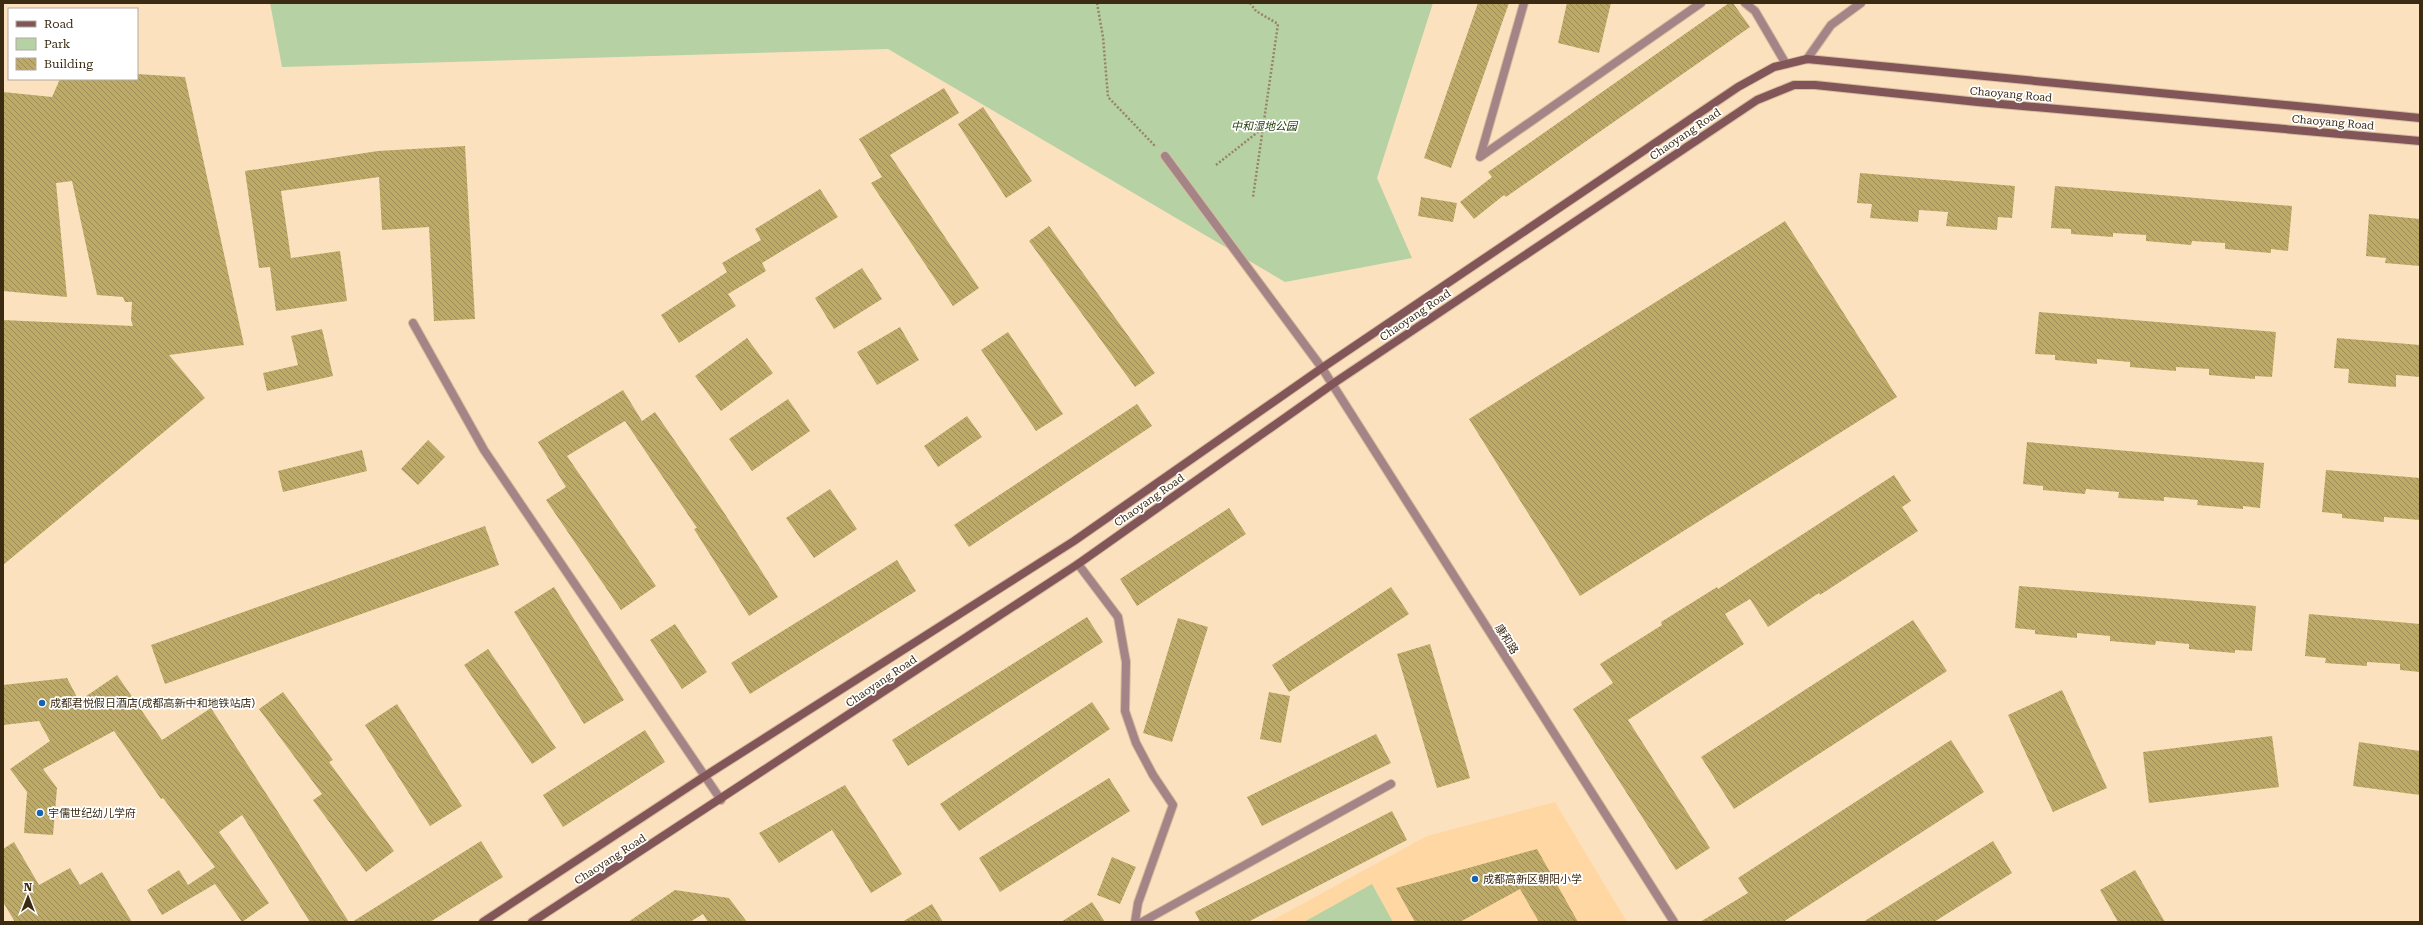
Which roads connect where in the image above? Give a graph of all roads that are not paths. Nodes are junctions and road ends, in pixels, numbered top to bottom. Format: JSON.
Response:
{"nodes":[{"id":1,"x":1524,"y":3,"type":"edge"},
{"id":2,"x":1702,"y":3,"type":"edge"},
{"id":3,"x":1745,"y":3,"type":"edge"},
{"id":4,"x":1861,"y":3,"type":"edge"},
{"id":5,"x":1807,"y":59,"type":"junction"},
{"id":6,"x":1786,"y":64,"type":"junction"},
{"id":7,"x":2420,"y":118,"type":"edge"},
{"id":8,"x":2420,"y":141,"type":"edge"},
{"id":9,"x":1165,"y":156,"type":"road end"},
{"id":10,"x":413,"y":323,"type":"dead end"},
{"id":11,"x":1322,"y":368,"type":"junction"},
{"id":12,"x":1332,"y":384,"type":"junction"},
{"id":13,"x":1078,"y":564,"type":"junction"},
{"id":14,"x":705,"y":776,"type":"junction"},
{"id":15,"x":1391,"y":784,"type":"dead end"},
{"id":16,"x":721,"y":800,"type":"junction"},
{"id":17,"x":483,"y":922,"type":"edge"},
{"id":18,"x":532,"y":922,"type":"edge"},
{"id":19,"x":1135,"y":922,"type":"edge"},
{"id":20,"x":1142,"y":922,"type":"edge"},
{"id":21,"x":1674,"y":922,"type":"edge"}],
"edges":[{"from":1,"to":2,"type":"street"},
{"from":3,"to":6,"type":"street"},
{"from":4,"to":5,"type":"street"},
{"from":5,"to":6,"type":"main road","name":"Chaoyang Road"},
{"from":5,"to":7,"type":"main road","name":"Chaoyang Road"},
{"from":6,"to":11,"type":"main road","name":"Chaoyang Road"},
{"from":8,"to":12,"type":"main road","name":"Chaoyang Road"},
{"from":9,"to":11,"type":"street","name":"康和路"},
{"from":10,"to":14,"type":"street"},
{"from":11,"to":12,"type":"street","name":"康和路"},
{"from":11,"to":14,"type":"main road","name":"Chaoyang Road"},
{"from":12,"to":13,"type":"main road","name":"Chaoyang Road"},
{"from":12,"to":21,"type":"street","name":"康和路"},
{"from":13,"to":16,"type":"main road","name":"Chaoyang Road"},
{"from":13,"to":19,"type":"street"},
{"from":14,"to":16,"type":"street"},
{"from":14,"to":17,"type":"main road","name":"Chaoyang Road"},
{"from":15,"to":20,"type":"street"},
{"from":16,"to":18,"type":"main road","name":"Chaoyang Road"}]}
